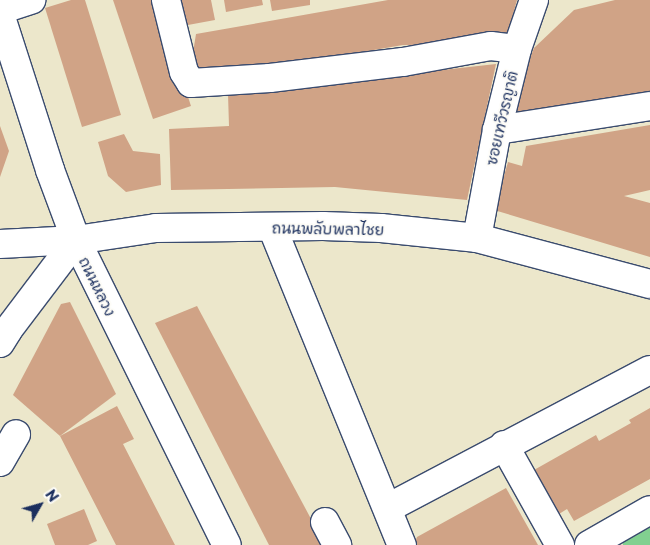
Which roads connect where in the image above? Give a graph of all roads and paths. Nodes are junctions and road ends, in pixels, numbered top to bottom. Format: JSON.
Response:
{"nodes":[{"id":1,"x":31,"y":0,"type":"edge"},
{"id":2,"x":166,"y":0,"type":"edge"},
{"id":3,"x":534,"y":0,"type":"edge"},
{"id":4,"x":0,"y":10,"type":"edge"},
{"id":5,"x":0,"y":14,"type":"edge"},
{"id":6,"x":517,"y":49,"type":"junction"},
{"id":7,"x":650,"y":106,"type":"edge"},
{"id":8,"x":497,"y":130,"type":"junction"},
{"id":9,"x":272,"y":228,"type":"junction"},
{"id":10,"x":477,"y":238,"type":"junction"},
{"id":11,"x":76,"y":240,"type":"junction"},
{"id":12,"x":0,"y":244,"type":"edge"},
{"id":13,"x":650,"y":284,"type":"edge"},
{"id":14,"x":0,"y":343,"type":"edge"},
{"id":15,"x":650,"y":370,"type":"edge"},
{"id":16,"x":16,"y":434,"type":"dead end"},
{"id":17,"x":504,"y":445,"type":"junction"},
{"id":18,"x":0,"y":462,"type":"edge"},
{"id":19,"x":388,"y":508,"type":"junction"},
{"id":20,"x":650,"y":510,"type":"edge"},
{"id":21,"x":227,"y":545,"type":"edge"},
{"id":22,"x":402,"y":545,"type":"edge"},
{"id":23,"x":560,"y":545,"type":"edge"},
{"id":24,"x":589,"y":545,"type":"edge"}],
"edges":[{"from":1,"to":4,"type":"street"},
{"from":2,"to":6,"type":"street"},
{"from":3,"to":6,"type":"street","name":"ซอยเทวีวรญาติ"},
{"from":5,"to":11,"type":"street","name":"ถนนหลวง"},
{"from":6,"to":8,"type":"street","name":"ซอยเทวีวรญาติ"},
{"from":7,"to":8,"type":"street"},
{"from":8,"to":10,"type":"street","name":"ซอยเทวีวรญาติ"},
{"from":9,"to":10,"type":"street","name":"ถนนพลับพลาไชย"},
{"from":9,"to":11,"type":"street","name":"ถนนพลับพลาไชย"},
{"from":9,"to":19,"type":"street"},
{"from":10,"to":13,"type":"street","name":"ถนนพลับพลาไชย"},
{"from":11,"to":12,"type":"street","name":"ถนนพลับพลาไชย"},
{"from":11,"to":14,"type":"street"},
{"from":11,"to":21,"type":"street","name":"ถนนหลวง"},
{"from":15,"to":17,"type":"street"},
{"from":16,"to":18,"type":"street"},
{"from":17,"to":19,"type":"street"},
{"from":17,"to":23,"type":"street"},
{"from":19,"to":22,"type":"street"},
{"from":20,"to":24,"type":"street"}]}
